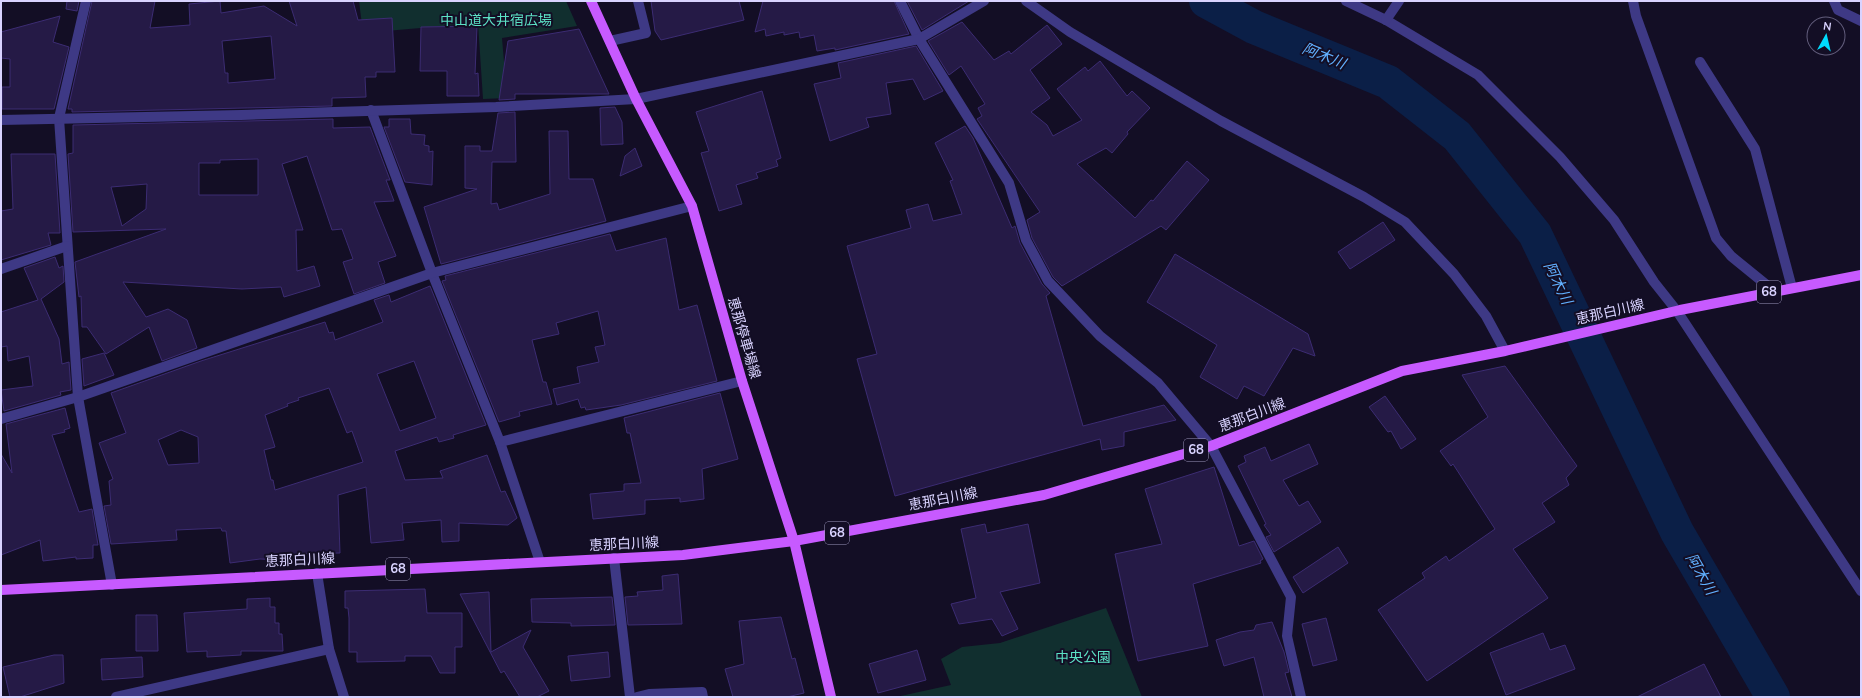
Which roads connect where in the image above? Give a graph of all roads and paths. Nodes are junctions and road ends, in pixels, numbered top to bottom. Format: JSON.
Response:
{"nodes":[{"id":1,"x":86,"y":1,"type":"edge"},
{"id":2,"x":591,"y":1,"type":"edge"},
{"id":3,"x":638,"y":1,"type":"edge"},
{"id":4,"x":900,"y":1,"type":"edge"},
{"id":5,"x":984,"y":1,"type":"edge"},
{"id":6,"x":1026,"y":1,"type":"edge"},
{"id":7,"x":1346,"y":1,"type":"edge"},
{"id":8,"x":1399,"y":1,"type":"edge"},
{"id":9,"x":1633,"y":1,"type":"edge"},
{"id":10,"x":1834,"y":1,"type":"edge"},
{"id":11,"x":1386,"y":20,"type":"junction"},
{"id":12,"x":1861,"y":20,"type":"edge"},
{"id":13,"x":919,"y":39,"type":"junction"},
{"id":14,"x":610,"y":42,"type":"junction"},
{"id":15,"x":1700,"y":62,"type":"dead end"},
{"id":16,"x":636,"y":99,"type":"junction"},
{"id":17,"x":371,"y":110,"type":"junction"},
{"id":18,"x":59,"y":118,"type":"junction"},
{"id":19,"x":1,"y":120,"type":"edge"},
{"id":20,"x":692,"y":206,"type":"junction"},
{"id":21,"x":67,"y":246,"type":"junction"},
{"id":22,"x":1,"y":269,"type":"edge"},
{"id":23,"x":432,"y":273,"type":"junction"},
{"id":24,"x":1861,"y":275,"type":"edge"},
{"id":25,"x":1792,"y":288,"type":"junction"},
{"id":26,"x":1774,"y":291,"type":"junction"},
{"id":27,"x":1677,"y":311,"type":"junction"},
{"id":28,"x":1505,"y":351,"type":"junction"},
{"id":29,"x":742,"y":381,"type":"junction"},
{"id":30,"x":78,"y":397,"type":"junction"},
{"id":31,"x":1,"y":419,"type":"edge"},
{"id":32,"x":500,"y":442,"type":"junction"},
{"id":33,"x":1211,"y":446,"type":"junction"},
{"id":34,"x":794,"y":542,"type":"junction"},
{"id":35,"x":614,"y":558,"type":"junction"},
{"id":36,"x":540,"y":562,"type":"junction"},
{"id":37,"x":317,"y":573,"type":"junction"},
{"id":38,"x":112,"y":585,"type":"junction"},
{"id":39,"x":1,"y":590,"type":"edge"},
{"id":40,"x":1861,"y":592,"type":"edge"},
{"id":41,"x":329,"y":649,"type":"junction"},
{"id":42,"x":116,"y":697,"type":"edge"},
{"id":43,"x":344,"y":697,"type":"edge"},
{"id":44,"x":630,"y":697,"type":"edge"},
{"id":45,"x":637,"y":697,"type":"edge"},
{"id":46,"x":703,"y":697,"type":"edge"},
{"id":47,"x":831,"y":697,"type":"edge"},
{"id":48,"x":1301,"y":697,"type":"edge"}],
"edges":[{"from":1,"to":18,"type":"street"},
{"from":2,"to":14,"type":"main road","name":"恵那停車場線"},
{"from":3,"to":14,"type":"street"},
{"from":4,"to":13,"type":"street"},
{"from":5,"to":13,"type":"street"},
{"from":6,"to":28,"type":"street"},
{"from":7,"to":11,"type":"street"},
{"from":8,"to":11,"type":"street"},
{"from":9,"to":26,"type":"street"},
{"from":10,"to":12,"type":"street"},
{"from":11,"to":27,"type":"street"},
{"from":13,"to":16,"type":"street"},
{"from":13,"to":33,"type":"street"},
{"from":14,"to":16,"type":"main road","name":"恵那停車場線"},
{"from":15,"to":25,"type":"street"},
{"from":16,"to":17,"type":"street"},
{"from":16,"to":20,"type":"main road","name":"恵那停車場線"},
{"from":17,"to":18,"type":"street"},
{"from":17,"to":23,"type":"street"},
{"from":18,"to":19,"type":"street"},
{"from":18,"to":21,"type":"street"},
{"from":20,"to":23,"type":"street"},
{"from":20,"to":29,"type":"main road","name":"恵那停車場線"},
{"from":21,"to":22,"type":"street"},
{"from":21,"to":30,"type":"street"},
{"from":23,"to":30,"type":"street"},
{"from":23,"to":32,"type":"street"},
{"from":24,"to":25,"type":"main road","name":"恵那白川線","number":"68"},
{"from":25,"to":26,"type":"main road","name":"恵那白川線","number":"68"},
{"from":26,"to":27,"type":"main road","name":"恵那白川線","number":"68"},
{"from":27,"to":28,"type":"main road","name":"恵那白川線","number":"68"},
{"from":27,"to":40,"type":"street"},
{"from":28,"to":33,"type":"main road","name":"恵那白川線","number":"68"},
{"from":29,"to":32,"type":"street"},
{"from":29,"to":34,"type":"main road","name":"恵那停車場線"},
{"from":30,"to":31,"type":"street"},
{"from":30,"to":38,"type":"street"},
{"from":32,"to":36,"type":"street"},
{"from":33,"to":34,"type":"main road","name":"恵那白川線","number":"68"},
{"from":33,"to":48,"type":"street"},
{"from":34,"to":35,"type":"main road","name":"恵那白川線","number":"68"},
{"from":34,"to":47,"type":"main road","name":"恵那停車場線"},
{"from":35,"to":36,"type":"main road","name":"恵那白川線","number":"68"},
{"from":35,"to":44,"type":"street"},
{"from":36,"to":37,"type":"main road","name":"恵那白川線","number":"68"},
{"from":37,"to":38,"type":"main road","name":"恵那白川線","number":"68"},
{"from":37,"to":41,"type":"street"},
{"from":38,"to":39,"type":"main road","name":"恵那白川線","number":"68"},
{"from":41,"to":42,"type":"street"},
{"from":41,"to":43,"type":"street"},
{"from":45,"to":46,"type":"street"}]}
